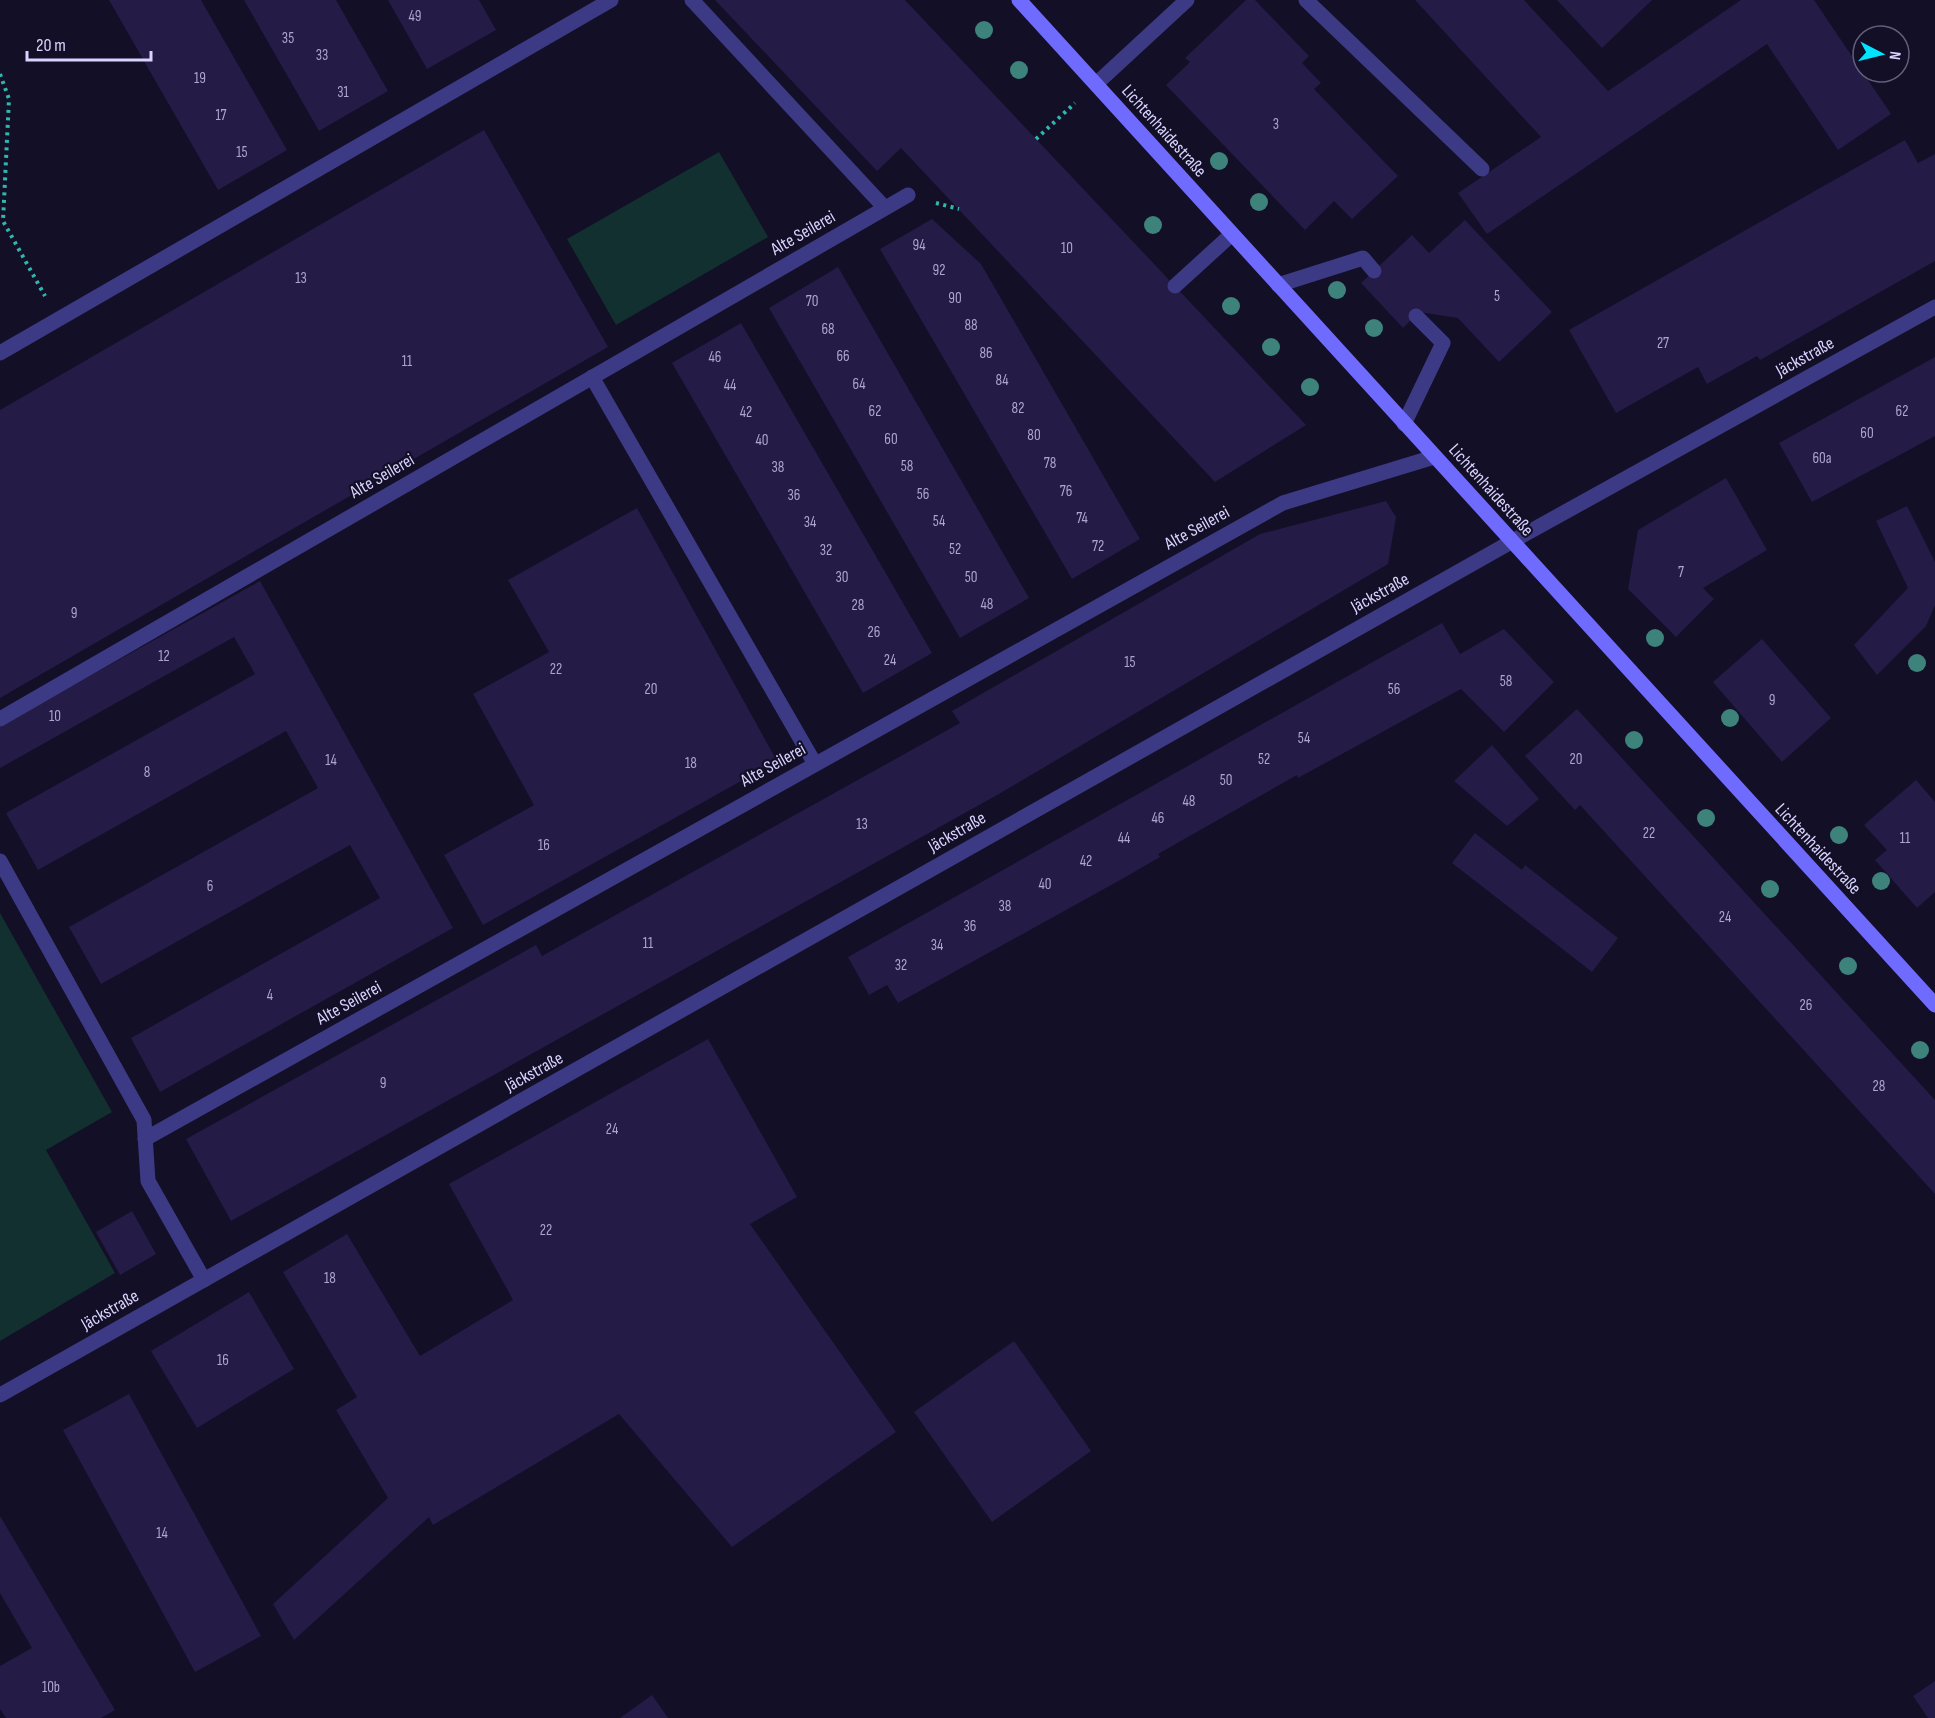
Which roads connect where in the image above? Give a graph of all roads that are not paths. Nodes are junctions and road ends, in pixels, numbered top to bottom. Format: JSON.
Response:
{"nodes":[{"id":1,"x":611,"y":0,"type":"edge"},
{"id":2,"x":692,"y":0,"type":"edge"},
{"id":3,"x":1019,"y":0,"type":"edge"},
{"id":4,"x":1187,"y":0,"type":"edge"},
{"id":5,"x":1306,"y":0,"type":"edge"},
{"id":6,"x":1096,"y":84,"type":"junction"},
{"id":7,"x":1482,"y":169,"type":"dead end"},
{"id":8,"x":908,"y":195,"type":"dead end"},
{"id":9,"x":885,"y":208,"type":"junction"},
{"id":10,"x":1232,"y":234,"type":"junction"},
{"id":11,"x":1374,"y":271,"type":"dead end"},
{"id":12,"x":1278,"y":285,"type":"junction"},
{"id":13,"x":1175,"y":286,"type":"dead end"},
{"id":14,"x":1935,"y":307,"type":"edge"},
{"id":15,"x":1416,"y":316,"type":"dead end"},
{"id":16,"x":0,"y":353,"type":"edge"},
{"id":17,"x":592,"y":378,"type":"junction"},
{"id":18,"x":1404,"y":424,"type":"junction"},
{"id":19,"x":1434,"y":457,"type":"junction"},
{"id":20,"x":1511,"y":542,"type":"junction"},
{"id":21,"x":0,"y":719,"type":"edge"},
{"id":22,"x":815,"y":764,"type":"junction"},
{"id":23,"x":0,"y":861,"type":"edge"},
{"id":24,"x":1935,"y":1005,"type":"edge"},
{"id":25,"x":145,"y":1139,"type":"junction"},
{"id":26,"x":204,"y":1280,"type":"junction"},
{"id":27,"x":0,"y":1395,"type":"edge"}],
"edges":[{"from":1,"to":16,"type":"street"},
{"from":2,"to":9,"type":"street"},
{"from":3,"to":6,"type":"street","name":"Lichtenhaidestraße"},
{"from":4,"to":6,"type":"street"},
{"from":5,"to":7,"type":"street"},
{"from":6,"to":10,"type":"street","name":"Lichtenhaidestraße"},
{"from":8,"to":9,"type":"street","name":"Alte Seilerei"},
{"from":9,"to":17,"type":"street","name":"Alte Seilerei"},
{"from":10,"to":12,"type":"street","name":"Lichtenhaidestraße"},
{"from":10,"to":13,"type":"street"},
{"from":11,"to":12,"type":"street"},
{"from":12,"to":18,"type":"street","name":"Lichtenhaidestraße"},
{"from":14,"to":20,"type":"street","name":"Jäckstraße"},
{"from":15,"to":18,"type":"street"},
{"from":17,"to":21,"type":"street","name":"Alte Seilerei"},
{"from":17,"to":22,"type":"street"},
{"from":18,"to":19,"type":"street","name":"Lichtenhaidestraße"},
{"from":19,"to":20,"type":"street","name":"Lichtenhaidestraße"},
{"from":19,"to":22,"type":"street","name":"Alte Seilerei"},
{"from":20,"to":24,"type":"street","name":"Lichtenhaidestraße"},
{"from":20,"to":26,"type":"street","name":"Jäckstraße"},
{"from":22,"to":25,"type":"street","name":"Alte Seilerei"},
{"from":23,"to":25,"type":"street"},
{"from":25,"to":26,"type":"street"},
{"from":26,"to":27,"type":"street","name":"Jäckstraße"}]}
